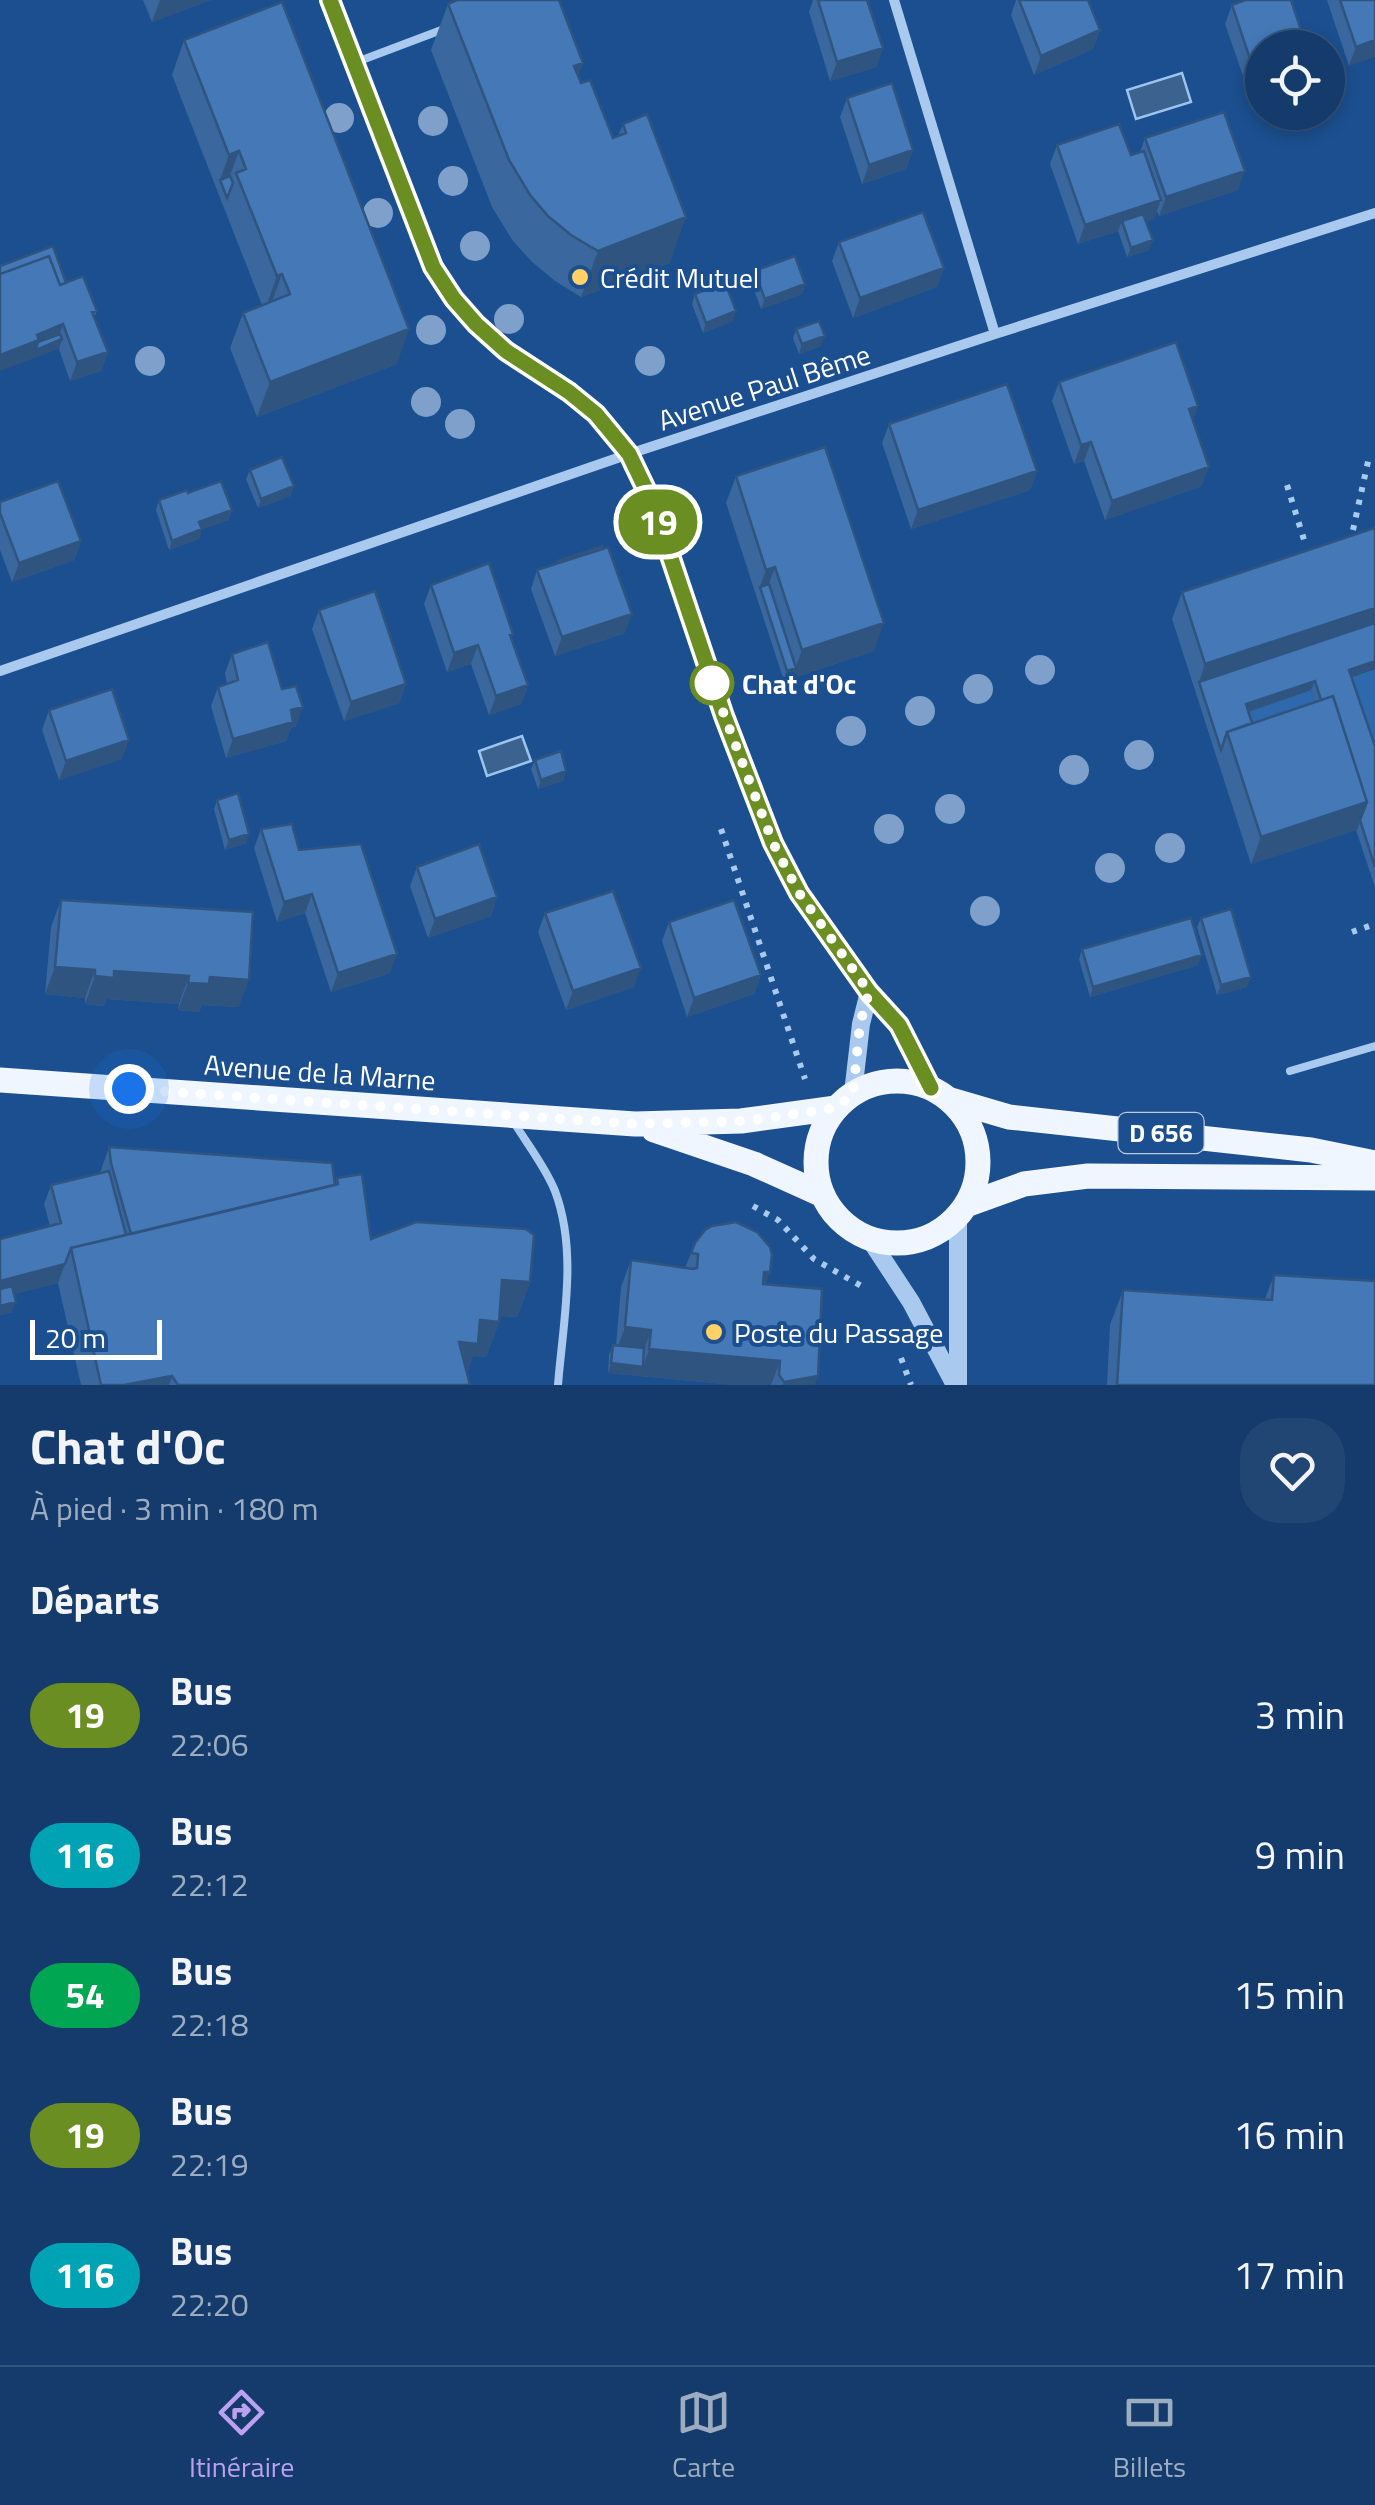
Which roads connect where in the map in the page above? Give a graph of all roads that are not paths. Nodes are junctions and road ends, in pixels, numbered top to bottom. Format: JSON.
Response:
{"nodes":[{"id":1,"x":330,"y":0,"type":"edge"},
{"id":2,"x":894,"y":0,"type":"edge"},
{"id":3,"x":449,"y":28,"type":"edge"},
{"id":4,"x":354,"y":62,"type":"junction"},
{"id":5,"x":1375,"y":213,"type":"edge"},
{"id":6,"x":995,"y":334,"type":"junction"},
{"id":7,"x":629,"y":454,"type":"junction"},
{"id":8,"x":0,"y":670,"type":"edge"},
{"id":9,"x":869,"y":992,"type":"junction"},
{"id":10,"x":1375,"y":1046,"type":"edge"},
{"id":11,"x":1290,"y":1071,"type":"dead end"},
{"id":12,"x":0,"y":1080,"type":"edge"},
{"id":13,"x":940,"y":1094,"type":"junction"},
{"id":14,"x":844,"y":1101,"type":"junction"},
{"id":15,"x":510,"y":1116,"type":"junction"},
{"id":16,"x":635,"y":1124,"type":"junction"},
{"id":17,"x":1375,"y":1163,"type":"edge"},
{"id":18,"x":1375,"y":1178,"type":"edge"},
{"id":19,"x":824,"y":1196,"type":"junction"},
{"id":20,"x":962,"y":1210,"type":"junction"},
{"id":21,"x":869,"y":1238,"type":"junction"},
{"id":22,"x":558,"y":1385,"type":"edge"},
{"id":23,"x":956,"y":1385,"type":"edge"}],
"edges":[{"from":1,"to":4,"type":"street"},
{"from":2,"to":6,"type":"street"},
{"from":3,"to":4,"type":"lane"},
{"from":4,"to":7,"type":"street"},
{"from":5,"to":6,"type":"street","name":"Avenue Paul Bême"},
{"from":6,"to":7,"type":"street","name":"Avenue Paul Bême"},
{"from":7,"to":8,"type":"street","name":"Avenue Paul Bême"},
{"from":7,"to":9,"type":"street"},
{"from":9,"to":13,"type":"street"},
{"from":9,"to":14,"type":"street"},
{"from":10,"to":11,"type":"lane"},
{"from":12,"to":15,"type":"main road","name":"Avenue de la Marne"},
{"from":13,"to":14,"type":"main road"},
{"from":13,"to":17,"type":"main road","number":"D 656"},
{"from":13,"to":20,"type":"main road"},
{"from":14,"to":16,"type":"main road","name":"Avenue de la Marne"},
{"from":14,"to":19,"type":"main road"},
{"from":15,"to":16,"type":"main road","name":"Avenue de la Marne"},
{"from":15,"to":22,"type":"lane"},
{"from":16,"to":19,"type":"main road","name":"Avenue de la Marne"},
{"from":18,"to":20,"type":"main road","number":"D 656"},
{"from":19,"to":21,"type":"main road"},
{"from":20,"to":21,"type":"main road"},
{"from":20,"to":23,"type":"street"},
{"from":21,"to":23,"type":"street"}]}
